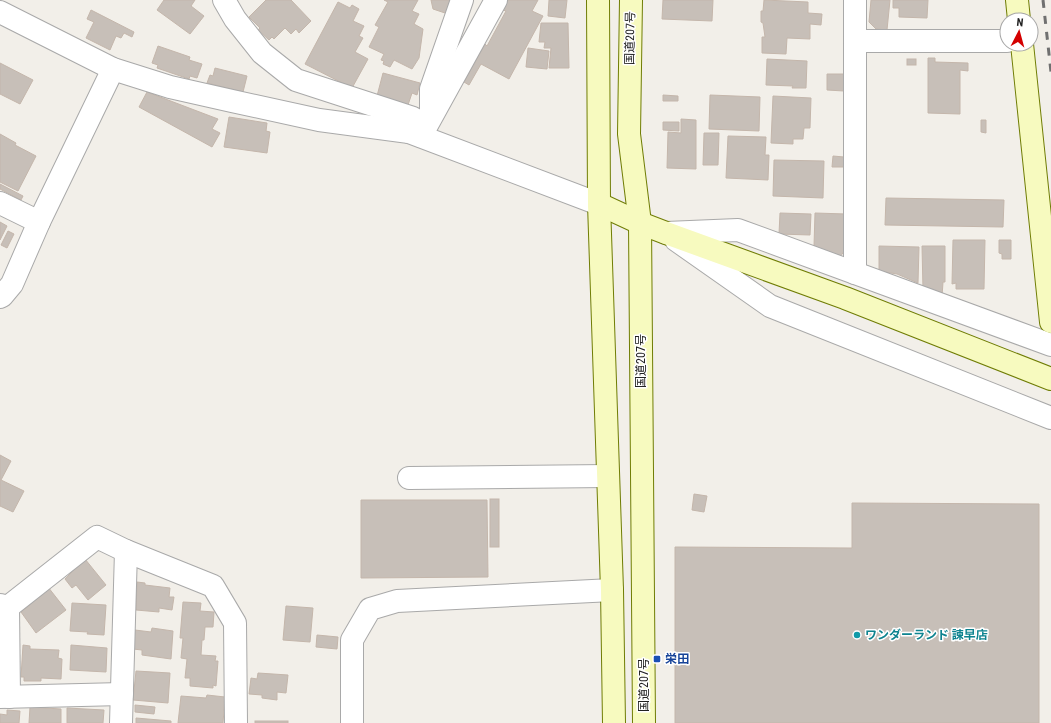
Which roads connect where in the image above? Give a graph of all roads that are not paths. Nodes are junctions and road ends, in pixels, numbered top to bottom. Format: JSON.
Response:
{"nodes":[{"id":1,"x":224,"y":0,"type":"edge"},
{"id":2,"x":462,"y":0,"type":"edge"},
{"id":3,"x":496,"y":0,"type":"edge"},
{"id":4,"x":598,"y":0,"type":"edge"},
{"id":5,"x":631,"y":0,"type":"edge"},
{"id":6,"x":854,"y":0,"type":"edge"},
{"id":7,"x":1017,"y":0,"type":"edge"},
{"id":8,"x":0,"y":12,"type":"edge"},
{"id":9,"x":1018,"y":12,"type":"edge"},
{"id":10,"x":855,"y":41,"type":"junction"},
{"id":11,"x":999,"y":41,"type":"edge"},
{"id":12,"x":1023,"y":52,"type":"edge"},
{"id":13,"x":113,"y":69,"type":"junction"},
{"id":14,"x":420,"y":129,"type":"junction"},
{"id":15,"x":0,"y":203,"type":"edge"},
{"id":16,"x":599,"y":204,"type":"junction"},
{"id":17,"x":39,"y":222,"type":"junction"},
{"id":18,"x":640,"y":223,"type":"junction"},
{"id":19,"x":666,"y":233,"type":"junction"},
{"id":20,"x":855,"y":273,"type":"junction"},
{"id":21,"x":0,"y":297,"type":"edge"},
{"id":22,"x":1051,"y":322,"type":"edge"},
{"id":23,"x":1051,"y":345,"type":"edge"},
{"id":24,"x":1051,"y":380,"type":"edge"},
{"id":25,"x":1051,"y":418,"type":"edge"},
{"id":26,"x":608,"y":476,"type":"junction"},
{"id":27,"x":409,"y":478,"type":"dead end"},
{"id":28,"x":126,"y":551,"type":"junction"},
{"id":29,"x":612,"y":590,"type":"junction"},
{"id":30,"x":4,"y":606,"type":"edge"},
{"id":31,"x":122,"y":694,"type":"junction"},
{"id":32,"x":5,"y":697,"type":"edge"},
{"id":33,"x":121,"y":723,"type":"edge"},
{"id":34,"x":236,"y":723,"type":"edge"},
{"id":35,"x":352,"y":723,"type":"edge"},
{"id":36,"x":614,"y":723,"type":"edge"},
{"id":37,"x":644,"y":723,"type":"edge"}],
"edges":[{"from":1,"to":14,"type":"street"},
{"from":2,"to":14,"type":"street"},
{"from":3,"to":14,"type":"street"},
{"from":4,"to":16,"type":"street"},
{"from":5,"to":18,"type":"street","name":"国道207号"},
{"from":6,"to":10,"type":"street"},
{"from":7,"to":9,"type":"street"},
{"from":8,"to":13,"type":"street"},
{"from":10,"to":11,"type":"street"},
{"from":10,"to":20,"type":"street"},
{"from":12,"to":22,"type":"street"},
{"from":13,"to":14,"type":"street"},
{"from":13,"to":17,"type":"street"},
{"from":14,"to":16,"type":"street"},
{"from":15,"to":17,"type":"street"},
{"from":16,"to":18,"type":"street"},
{"from":16,"to":26,"type":"street"},
{"from":17,"to":21,"type":"street"},
{"from":18,"to":19,"type":"street"},
{"from":18,"to":37,"type":"street","name":"国道207号"},
{"from":19,"to":20,"type":"street"},
{"from":19,"to":24,"type":"street"},
{"from":19,"to":25,"type":"street"},
{"from":20,"to":23,"type":"street"},
{"from":26,"to":27,"type":"street"},
{"from":26,"to":29,"type":"street"},
{"from":28,"to":30,"type":"street"},
{"from":28,"to":31,"type":"street"},
{"from":28,"to":34,"type":"street"},
{"from":29,"to":35,"type":"street"},
{"from":29,"to":36,"type":"street"},
{"from":30,"to":32,"type":"street"},
{"from":31,"to":32,"type":"street"},
{"from":31,"to":33,"type":"street"}]}
